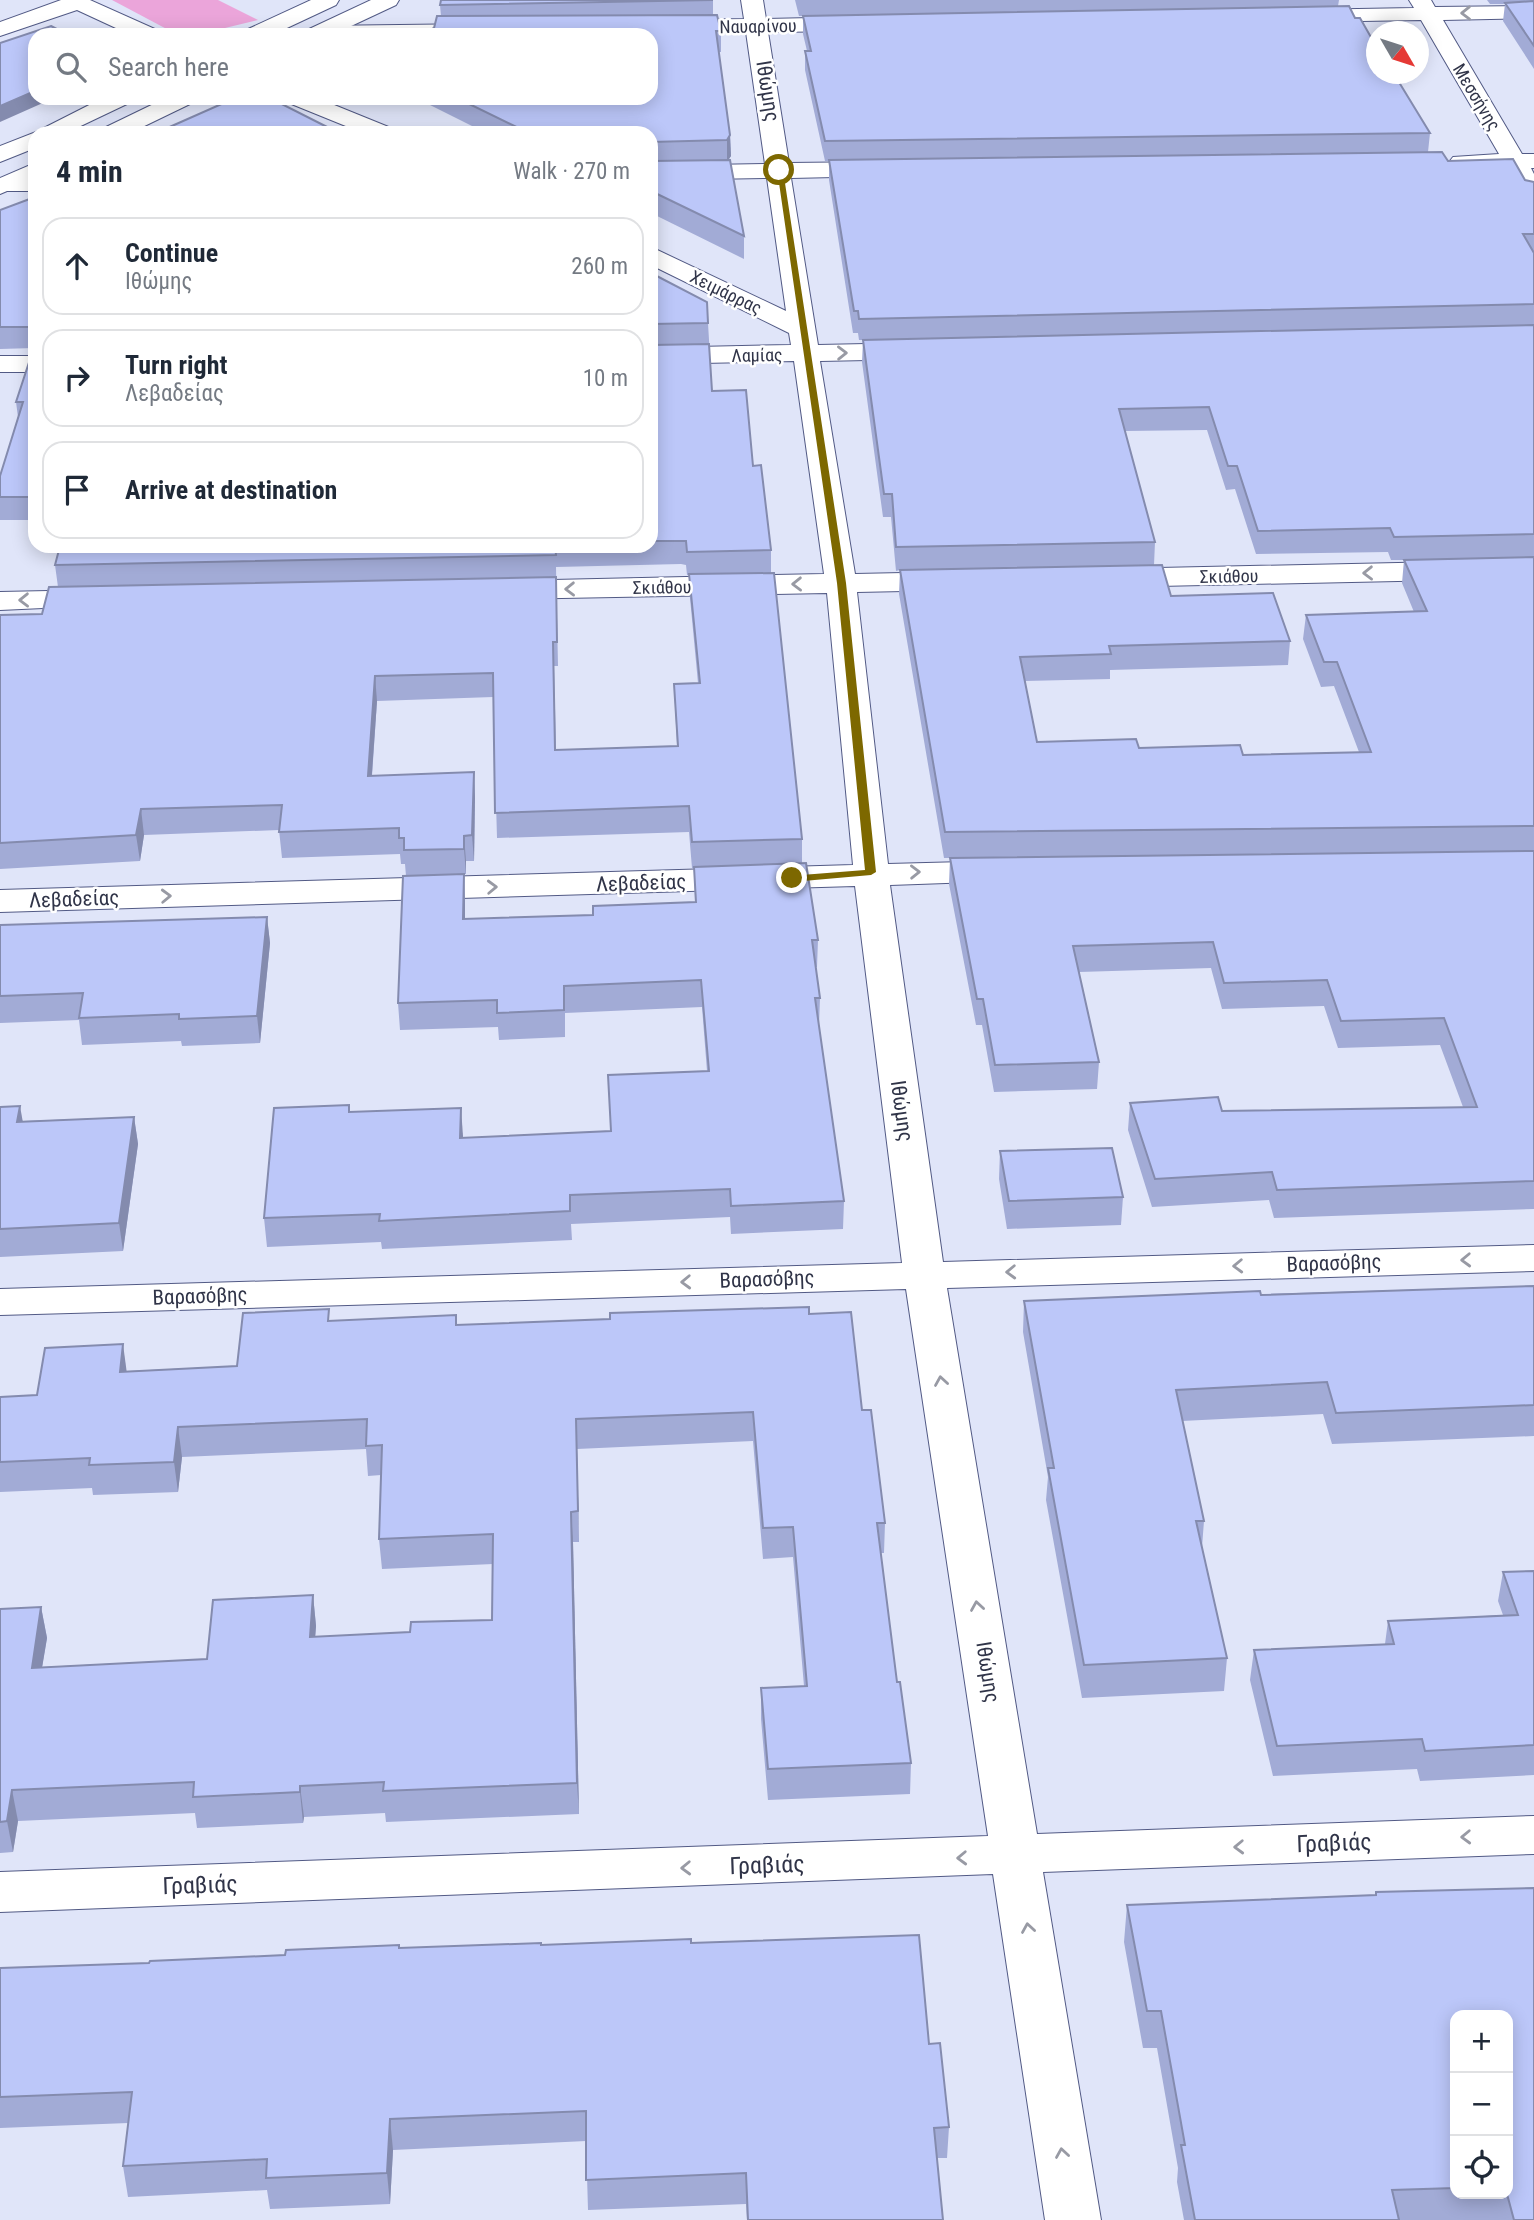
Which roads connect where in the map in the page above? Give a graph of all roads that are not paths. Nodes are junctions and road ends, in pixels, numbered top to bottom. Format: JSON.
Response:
{"nodes":[{"id":1,"x":328,"y":0,"type":"edge"},
{"id":2,"x":388,"y":0,"type":"edge"},
{"id":3,"x":74,"y":1,"type":"edge"},
{"id":4,"x":1424,"y":7,"type":"edge"},
{"id":5,"x":1534,"y":12,"type":"edge"},
{"id":6,"x":755,"y":13,"type":"edge"},
{"id":7,"x":1274,"y":16,"type":"edge"},
{"id":8,"x":883,"y":23,"type":"edge"},
{"id":9,"x":134,"y":28,"type":"edge"},
{"id":10,"x":269,"y":28,"type":"edge"},
{"id":11,"x":330,"y":28,"type":"edge"},
{"id":12,"x":648,"y":28,"type":"edge"},
{"id":13,"x":0,"y":29,"type":"edge"},
{"id":14,"x":106,"y":105,"type":"edge"},
{"id":15,"x":170,"y":105,"type":"edge"},
{"id":16,"x":314,"y":105,"type":"edge"},
{"id":17,"x":62,"y":126,"type":"edge"},
{"id":18,"x":126,"y":126,"type":"edge"},
{"id":19,"x":366,"y":126,"type":"edge"},
{"id":20,"x":28,"y":142,"type":"edge"},
{"id":21,"x":0,"y":155,"type":"edge"},
{"id":22,"x":1525,"y":161,"type":"edge"},
{"id":23,"x":1432,"y":162,"type":"edge"},
{"id":24,"x":904,"y":169,"type":"edge"},
{"id":25,"x":779,"y":170,"type":"junction"},
{"id":26,"x":28,"y":173,"type":"edge"},
{"id":27,"x":658,"y":173,"type":"edge"},
{"id":28,"x":28,"y":184,"type":"edge"},
{"id":29,"x":2,"y":186,"type":"edge"},
{"id":30,"x":1534,"y":194,"type":"edge"},
{"id":31,"x":658,"y":259,"type":"edge"},
{"id":32,"x":803,"y":341,"type":"junction"},
{"id":33,"x":943,"y":351,"type":"edge"},
{"id":34,"x":658,"y":355,"type":"edge"},
{"id":35,"x":28,"y":363,"type":"edge"},
{"id":36,"x":0,"y":364,"type":"edge"},
{"id":37,"x":1534,"y":569,"type":"edge"},
{"id":38,"x":1091,"y":578,"type":"edge"},
{"id":39,"x":980,"y":581,"type":"edge"},
{"id":40,"x":841,"y":583,"type":"junction"},
{"id":41,"x":469,"y":591,"type":"edge"},
{"id":42,"x":124,"y":598,"type":"edge"},
{"id":43,"x":0,"y":600,"type":"edge"},
{"id":44,"x":1037,"y":870,"type":"edge"},
{"id":45,"x":871,"y":872,"type":"junction"},
{"id":46,"x":0,"y":901,"type":"edge"},
{"id":47,"x":1534,"y":1258,"type":"edge"},
{"id":48,"x":924,"y":1275,"type":"junction"},
{"id":49,"x":0,"y":1302,"type":"edge"},
{"id":50,"x":1534,"y":1835,"type":"edge"},
{"id":51,"x":1017,"y":1856,"type":"junction"},
{"id":52,"x":0,"y":1892,"type":"edge"},
{"id":53,"x":1073,"y":2220,"type":"edge"}],
"edges":[{"from":1,"to":10,"type":"street"},
{"from":2,"to":11,"type":"street"},
{"from":3,"to":9,"type":"street"},
{"from":3,"to":13,"type":"street"},
{"from":5,"to":4,"type":"street","one_way":true},
{"from":4,"to":7,"type":"street"},
{"from":4,"to":22,"type":"street","name":"Μεσσήνης"},
{"from":6,"to":8,"type":"street","name":"Ναυαρίνου"},
{"from":6,"to":12,"type":"street","name":"Ναυαρίνου"},
{"from":6,"to":25,"type":"street","name":"Ιθώμης"},
{"from":14,"to":17,"type":"street"},
{"from":15,"to":18,"type":"street"},
{"from":16,"to":19,"type":"street"},
{"from":20,"to":21,"type":"street"},
{"from":22,"to":23,"type":"street"},
{"from":22,"to":30,"type":"street","name":"Μεσσήνης"},
{"from":24,"to":25,"type":"street"},
{"from":25,"to":27,"type":"street"},
{"from":25,"to":32,"type":"street","name":"Ιθώμης"},
{"from":26,"to":29,"type":"street"},
{"from":28,"to":29,"type":"street"},
{"from":31,"to":32,"type":"street","name":"Χειμάρρας"},
{"from":32,"to":33,"type":"street","name":"Λαμίας","one_way":true},
{"from":32,"to":34,"type":"street","name":"Λαμίας"},
{"from":32,"to":40,"type":"street","name":"Ιθώμης"},
{"from":35,"to":36,"type":"street"},
{"from":37,"to":38,"type":"street","name":"Σκιάθου","one_way":true},
{"from":39,"to":40,"type":"street","name":"Σκιάθου"},
{"from":40,"to":41,"type":"street","name":"Σκιάθου","one_way":true},
{"from":40,"to":45,"type":"street","name":"Ιθώμης"},
{"from":42,"to":43,"type":"street","one_way":true},
{"from":45,"to":44,"type":"street","name":"Λεβαδείας","one_way":true},
{"from":46,"to":45,"type":"street","name":"Λεβαδείας","one_way":true},
{"from":45,"to":48,"type":"street","name":"Ιθώμης"},
{"from":47,"to":48,"type":"street","name":"Βαρασόβης","one_way":true},
{"from":48,"to":49,"type":"street","name":"Βαρασόβης","one_way":true},
{"from":51,"to":48,"type":"street","name":"Ιθώμης","one_way":true},
{"from":50,"to":51,"type":"street","name":"Γραβιάς","one_way":true},
{"from":51,"to":52,"type":"street","name":"Γραβιάς","one_way":true},
{"from":53,"to":51,"type":"street","name":"Ιθώμης","one_way":true}]}
